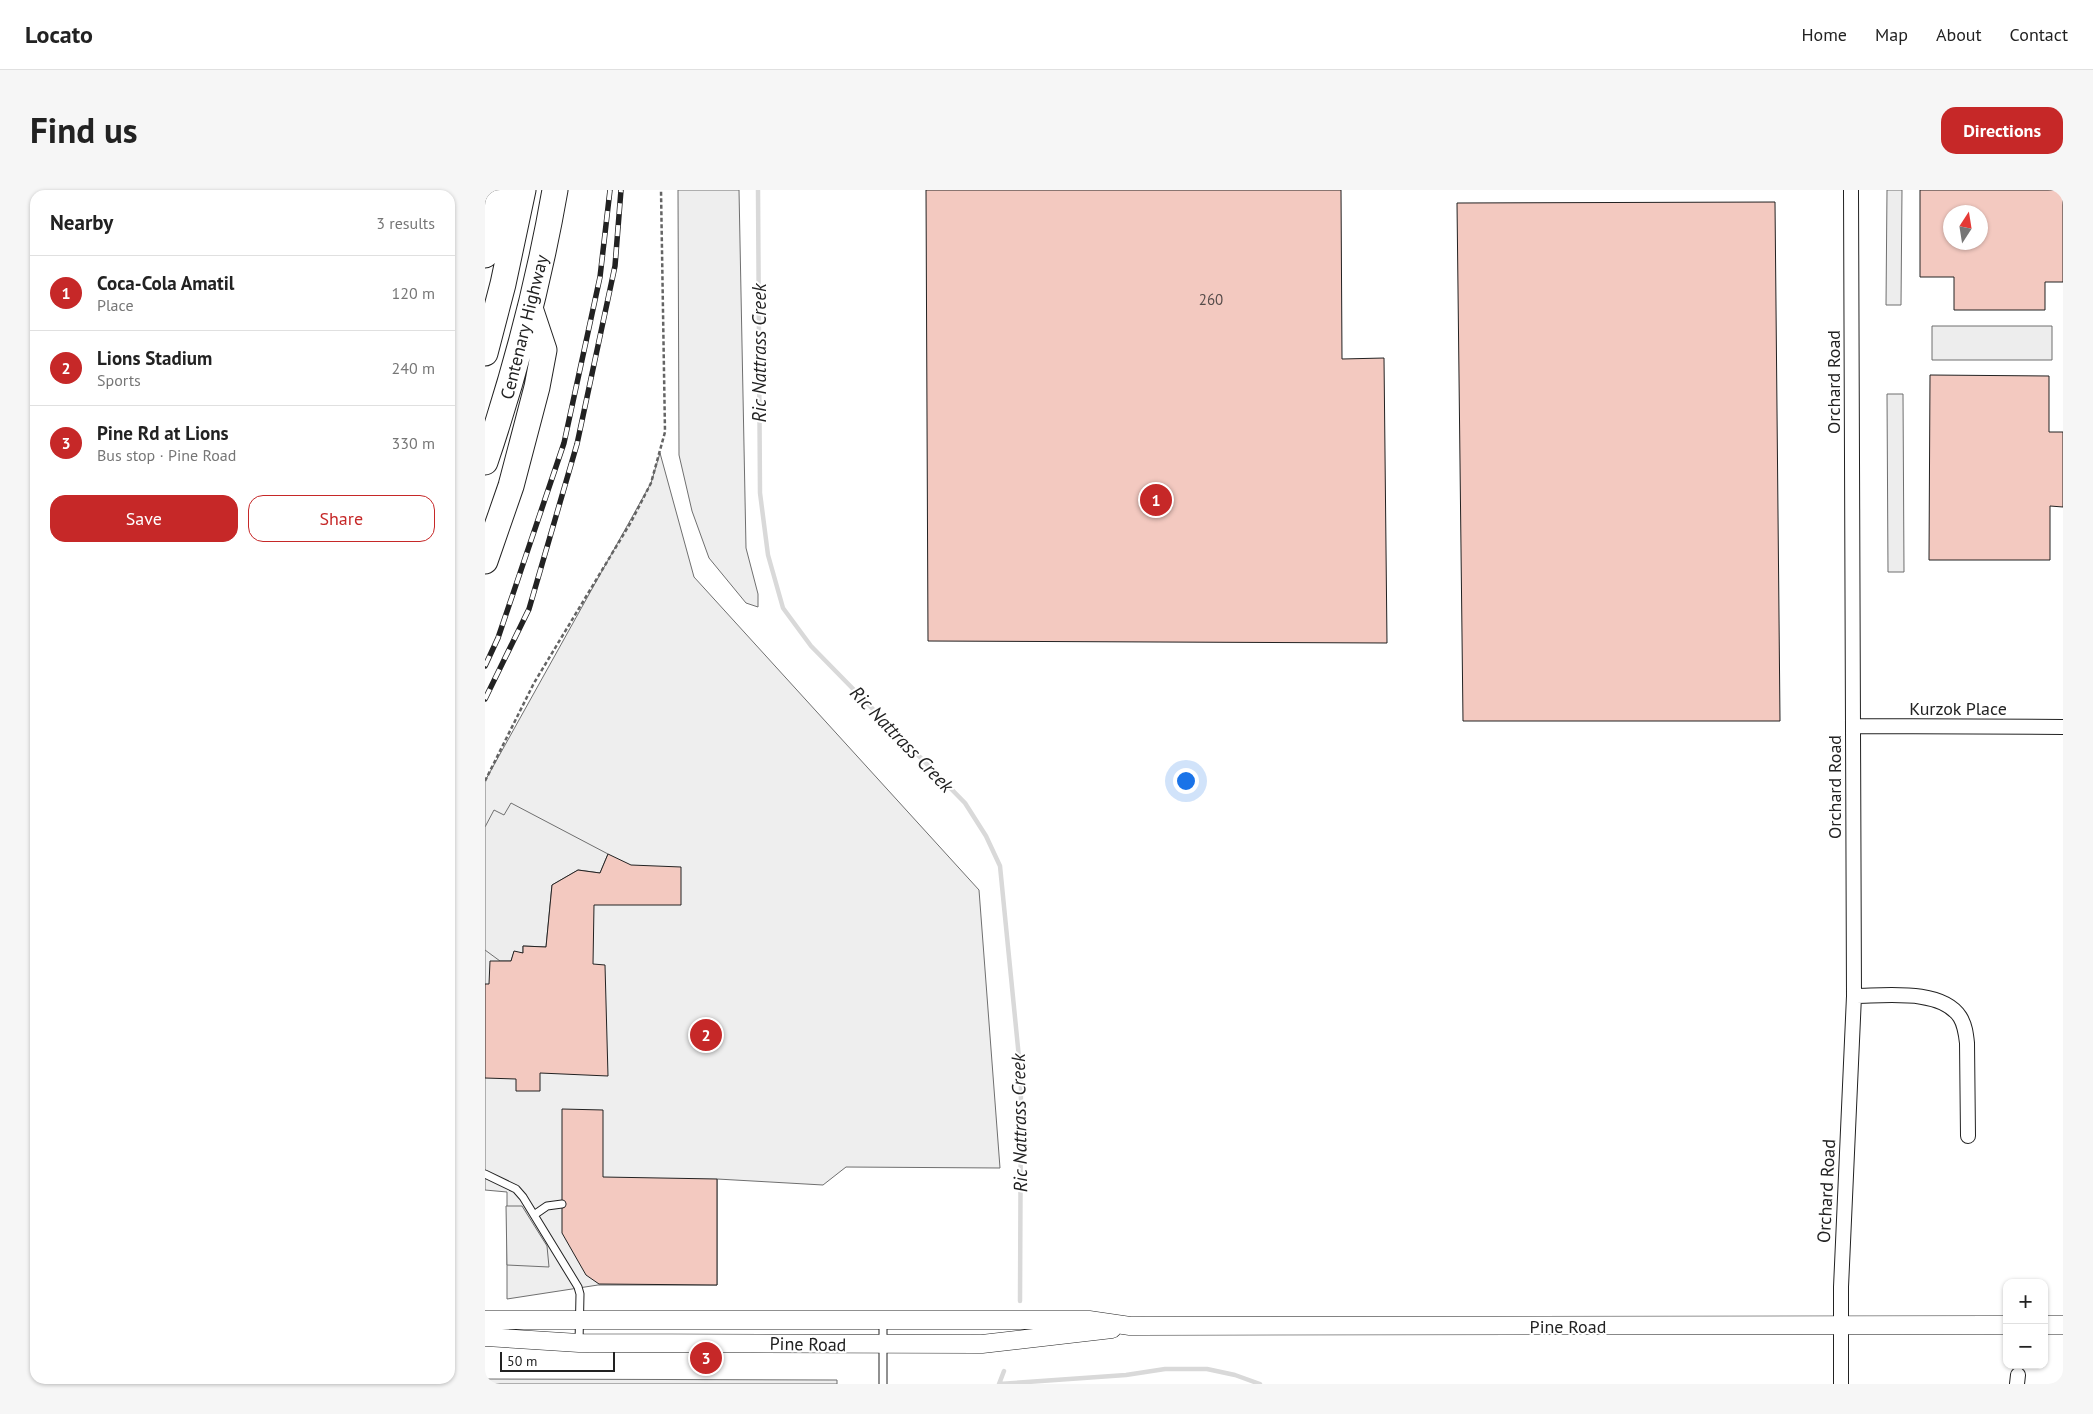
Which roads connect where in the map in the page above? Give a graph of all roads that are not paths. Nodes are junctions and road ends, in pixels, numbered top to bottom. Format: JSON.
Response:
{"nodes":[{"id":1,"x":499,"y":190,"type":"edge"},
{"id":2,"x":523,"y":190,"type":"edge"},
{"id":3,"x":555,"y":190,"type":"edge"},
{"id":4,"x":1851,"y":190,"type":"edge"},
{"id":5,"x":485,"y":255,"type":"edge"},
{"id":6,"x":530,"y":308,"type":"junction"},
{"id":7,"x":485,"y":353,"type":"edge"},
{"id":8,"x":485,"y":462,"type":"edge"},
{"id":9,"x":485,"y":561,"type":"edge"},
{"id":10,"x":1853,"y":726,"type":"junction"},
{"id":11,"x":2063,"y":727,"type":"edge"},
{"id":12,"x":1854,"y":996,"type":"junction"},
{"id":13,"x":1968,"y":1136,"type":"dead end"},
{"id":14,"x":485,"y":1174,"type":"edge"},
{"id":15,"x":562,"y":1204,"type":"dead end"},
{"id":16,"x":534,"y":1215,"type":"junction"},
{"id":17,"x":485,"y":1320,"type":"edge"},
{"id":18,"x":579,"y":1320,"type":"junction"},
{"id":19,"x":883,"y":1320,"type":"junction"},
{"id":20,"x":2003,"y":1325,"type":"edge"},
{"id":21,"x":2048,"y":1325,"type":"edge"},
{"id":22,"x":2063,"y":1325,"type":"edge"},
{"id":23,"x":1130,"y":1326,"type":"junction"},
{"id":24,"x":1840,"y":1326,"type":"junction"},
{"id":25,"x":485,"y":1337,"type":"edge"},
{"id":26,"x":579,"y":1343,"type":"junction"},
{"id":27,"x":883,"y":1344,"type":"junction"},
{"id":28,"x":883,"y":1384,"type":"edge"},
{"id":29,"x":1841,"y":1384,"type":"edge"}],
"edges":[{"from":1,"to":5,"type":"highway"},
{"from":2,"to":7,"type":"highway","name":"Centenary Highway"},
{"from":3,"to":6,"type":"highway","name":"Centenary Highway"},
{"from":4,"to":10,"type":"street","name":"Orchard Road"},
{"from":6,"to":8,"type":"highway","name":"Centenary Highway"},
{"from":6,"to":9,"type":"highway"},
{"from":10,"to":11,"type":"street","name":"Kurzok Place"},
{"from":10,"to":12,"type":"street","name":"Orchard Road"},
{"from":12,"to":13,"type":"street"},
{"from":12,"to":24,"type":"street","name":"Orchard Road"},
{"from":14,"to":16,"type":"lane"},
{"from":15,"to":16,"type":"lane"},
{"from":16,"to":18,"type":"lane"},
{"from":17,"to":18,"type":"street","name":"Pine Road"},
{"from":18,"to":19,"type":"street","name":"Pine Road"},
{"from":18,"to":26,"type":"lane"},
{"from":19,"to":23,"type":"street","name":"Pine Road"},
{"from":19,"to":27,"type":"lane"},
{"from":20,"to":24,"type":"street","name":"Pine Road"},
{"from":21,"to":22,"type":"street"},
{"from":23,"to":24,"type":"street","name":"Pine Road"},
{"from":23,"to":27,"type":"street","name":"Pine Road"},
{"from":24,"to":29,"type":"street","name":"Orchard Road"},
{"from":25,"to":26,"type":"street","name":"Pine Road"},
{"from":26,"to":27,"type":"street","name":"Pine Road"},
{"from":27,"to":28,"type":"lane"}]}
